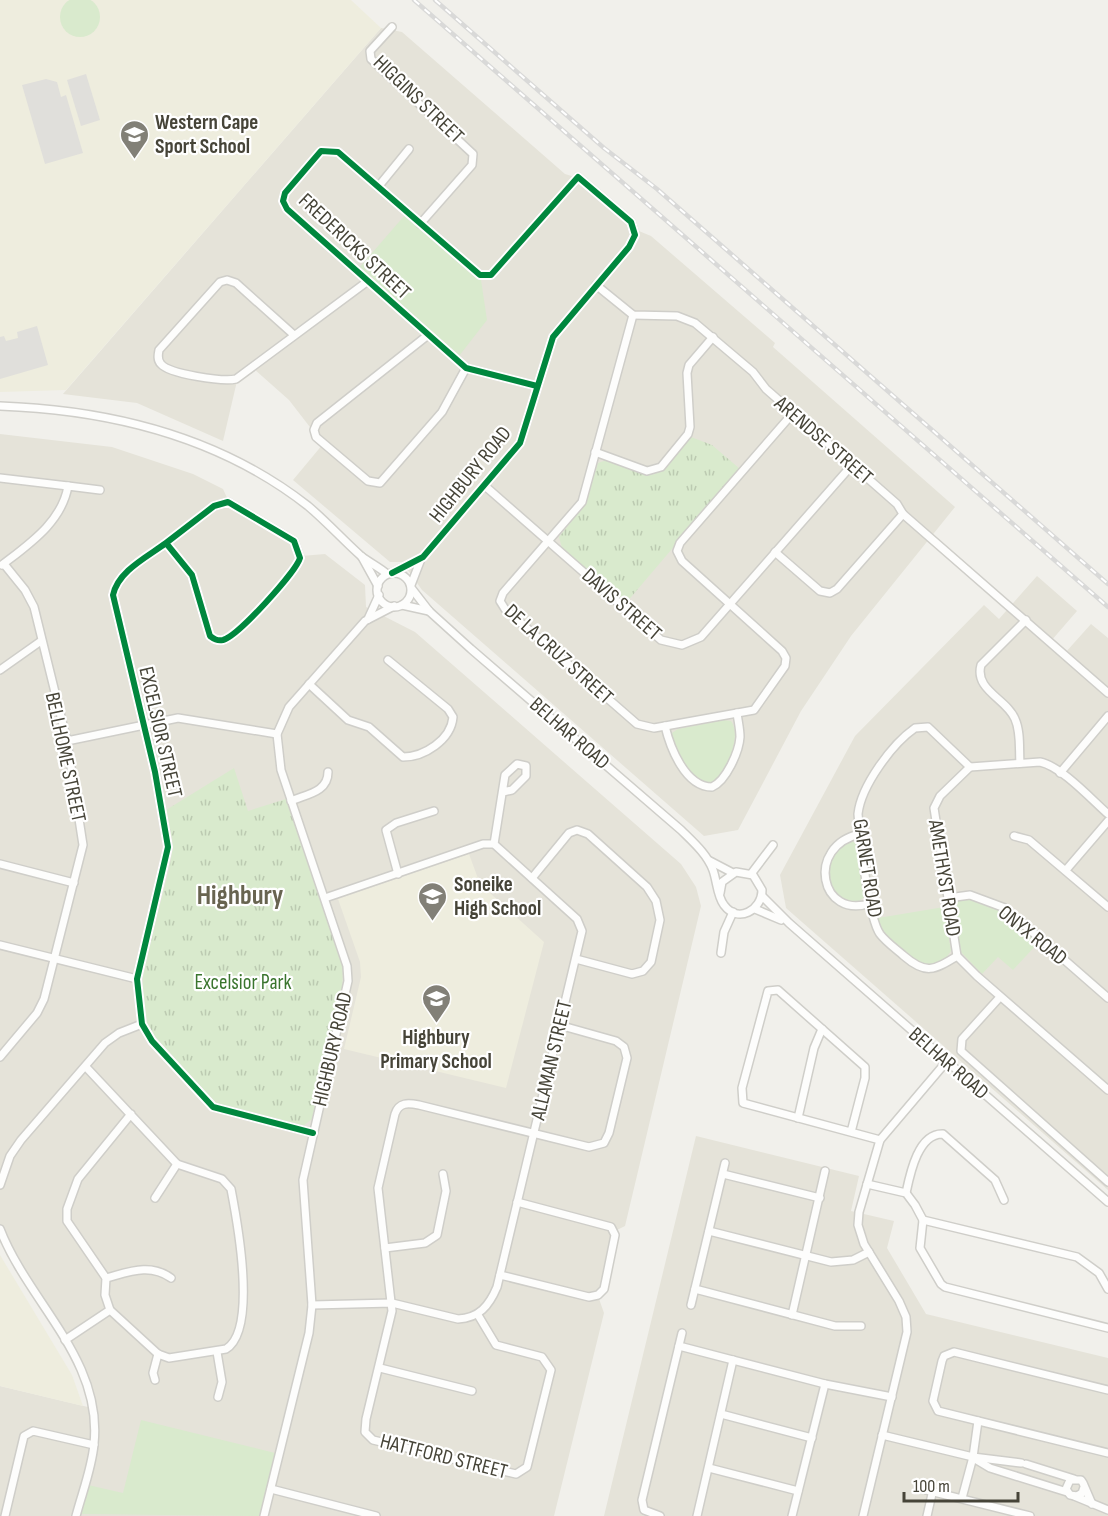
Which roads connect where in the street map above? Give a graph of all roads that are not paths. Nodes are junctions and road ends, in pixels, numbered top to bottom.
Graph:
1 (392, 27) dead end
2 (409, 149) dead end
3 (378, 187) junction
4 (420, 224) junction
5 (368, 280) junction
6 (596, 285) junction
7 (633, 315) junction
8 (294, 335) junction
9 (428, 335) junction
10 (713, 337) junction
11 (466, 368) junction
12 (537, 386) junction
13 (0, 405) edge
14 (793, 413) junction
15 (595, 452) junction
16 (852, 465) junction
17 (0, 478) edge
18 (68, 486) junction
19 (485, 486) junction
20 (100, 490) dead end
21 (903, 514) junction
22 (549, 541) junction
23 (166, 543) junction
24 (776, 552) junction
25 (362, 557) junction
26 (423, 557) junction
27 (2, 565) edge
28 (390, 574) junction
29 (378, 586) junction
30 (411, 588) junction
31 (379, 596) junction
32 (730, 604) junction
33 (398, 606) junction
34 (429, 611) junction
35 (368, 619) junction
36 (1026, 620) junction
37 (41, 640) junction
38 (388, 660) dead end
39 (0, 670) edge
40 (309, 684) junction
41 (1108, 693) edge
42 (737, 713) junction
43 (1108, 716) edge
44 (144, 723) junction
45 (665, 726) junction
46 (277, 734) junction
47 (66, 741) junction
48 (1020, 763) junction
49 (970, 768) junction
50 (328, 772) dead end
51 (1060, 772) junction
52 (503, 792) dead end
53 (291, 801) junction
54 (434, 811) dead end
55 (1108, 814) edge
56 (1108, 821) edge
57 (860, 834) junction
58 (1014, 836) dead end
59 (494, 844) junction
60 (773, 845) dead end
61 (708, 859) junction
62 (0, 864) edge
63 (1066, 870) junction
64 (733, 873) junction
65 (398, 874) junction
66 (751, 874) junction
67 (531, 878) junction
68 (75, 883) junction
69 (720, 894) junction
70 (762, 896) junction
71 (325, 898) junction
72 (948, 898) junction
73 (871, 903) junction
74 (1108, 907) edge
75 (755, 909) junction
76 (733, 912) junction
77 (789, 923) junction
78 (0, 945) edge
79 (721, 953) dead end
80 (957, 956) junction
81 (54, 959) junction
82 (576, 959) junction
83 (137, 979) junction
84 (1000, 997) junction
85 (1108, 998) edge
86 (142, 1024) junction
87 (559, 1025) junction
88 (822, 1029) junction
89 (3, 1046) edge
90 (0, 1056) edge
91 (947, 1061) junction
92 (86, 1066) junction
93 (1108, 1090) edge
94 (131, 1114) junction
95 (798, 1118) junction
96 (534, 1131) junction
97 (851, 1132) junction
98 (313, 1133) junction
99 (880, 1140) junction
100 (0, 1153) edge
101 (10, 1156) junction
102 (725, 1163) dead end
103 (177, 1164) junction
104 (825, 1171) dead end
105 (443, 1174) dead end
106 (723, 1174) junction
107 (1108, 1182) edge
108 (867, 1184) junction
109 (0, 1185) edge
110 (906, 1192) junction
111 (155, 1198) dead end
112 (820, 1198) junction
113 (1004, 1200) dead end
114 (517, 1202) junction
115 (1108, 1202) edge
116 (923, 1220) junction
117 (0, 1229) edge
118 (709, 1231) junction
119 (385, 1248) junction
120 (869, 1252) junction
121 (806, 1256) junction
122 (500, 1275) junction
123 (106, 1278) junction
124 (171, 1278) dead end
125 (695, 1289) junction
126 (1108, 1289) edge
127 (392, 1303) junction
128 (312, 1305) junction
129 (691, 1305) dead end
130 (110, 1310) junction
131 (478, 1315) junction
132 (792, 1315) junction
133 (861, 1326) dead end
134 (1108, 1328) edge
135 (682, 1334) dead end
136 (65, 1340) junction
137 (679, 1346) junction
138 (217, 1352) junction
139 (158, 1354) junction
140 (733, 1360) junction
141 (380, 1368) junction
142 (155, 1380) dead end
143 (825, 1383) junction
144 (1108, 1390) edge
145 (472, 1391) dead end
146 (218, 1397) dead end
147 (892, 1397) junction
148 (721, 1414) junction
149 (978, 1421) junction
150 (882, 1435) junction
151 (812, 1438) junction
152 (94, 1445) junction
153 (1108, 1453) edge
154 (973, 1457) junction
155 (709, 1468) junction
156 (1074, 1479) junction
157 (1084, 1486) junction
158 (918, 1488) dead end
159 (271, 1490) junction
160 (798, 1491) junction
161 (932, 1494) junction
162 (1071, 1494) junction
163 (962, 1498) junction
164 (1092, 1504) junction
165 (341, 1508) junction
166 (1108, 1510) edge
167 (5, 1516) edge
168 (76, 1516) edge
169 (264, 1516) edge
170 (339, 1516) edge
171 (376, 1516) edge
172 (660, 1516) edge
173 (696, 1516) edge
174 (792, 1516) edge
175 (863, 1516) edge
176 (927, 1516) edge
177 (1030, 1516) edge

1 - 4 street, HIGGINS STREET
2 - 3 street
3 - 4 street, FREDERICKS STREET
3 - 5 street, FREDERICKS STREET
4 - 6 street, HIGHBURY ROAD
5 - 8 street
5 - 9 street, FREDERICKS STREET
6 - 7 street
6 - 12 street, HIGHBURY ROAD
7 - 10 street, ARENDSE STREET
7 - 15 street, DE LA CRUZ STREET
8 - 8 street
9 - 11 street, FREDERICKS STREET
9 - 11 street
10 - 14 street, ARENDSE STREET
10 - 15 street
11 - 12 street, FREDERICKS STREET
12 - 19 street, HIGHBURY ROAD
13 - 25 street
14 - 16 street, ARENDSE STREET
14 - 32 street
15 - 22 street, DE LA CRUZ STREET
16 - 21 street, ARENDSE STREET
16 - 24 street, DAVIS STREET
17 - 18 street
18 - 20 street
18 - 27 street, BELLHOME STREET
19 - 22 street, DAVIS STREET
19 - 26 street, HIGHBURY ROAD
21 - 24 street
21 - 36 street, ARENDSE STREET
22 - 32 street, DAVIS STREET
22 - 45 street, DE LA CRUZ STREET
23 - 23 street, EXCELSIOR STREET
23 - 44 street, EXCELSIOR STREET
24 - 32 street, DAVIS STREET
25 - 28 street
25 - 29 street
26 - 28 street, HIGHBURY ROAD
26 - 30 street, HIGHBURY ROAD
27 - 37 street, BELLHOME STREET
28 - 29 street
28 - 30 street
29 - 31 street
30 - 33 street
30 - 34 street, BELHAR ROAD
31 - 33 street
31 - 35 street
32 - 42 street, DE LA CRUZ STREET
33 - 34 street, BELHAR ROAD
33 - 35 street
34 - 61 street, BELHAR ROAD
35 - 40 street
36 - 41 street, ARENDSE STREET
36 - 48 street
37 - 39 street
37 - 47 street, BELLHOME STREET
38 - 40 street
40 - 46 street
42 - 45 street, DE LA CRUZ STREET
42 - 45 street
43 - 51 street
44 - 46 street
44 - 47 street
44 - 83 street, EXCELSIOR STREET
46 - 53 street, HIGHBURY ROAD
47 - 68 street, BELLHOME STREET
48 - 49 street
48 - 51 street
49 - 57 street, GARNET ROAD
49 - 72 street, AMETHYST ROAD
50 - 53 street
51 - 55 street
52 - 59 street
53 - 71 street, HIGHBURY ROAD
54 - 65 street
56 - 63 street
57 - 73 street, GARNET ROAD
57 - 73 street
58 - 63 street
59 - 65 street
59 - 67 street, ALLAMAN STREET
60 - 66 street
61 - 64 street, BELHAR ROAD
61 - 69 street, BELHAR ROAD
62 - 68 street
63 - 74 street
64 - 66 street
64 - 69 street
65 - 71 street
66 - 70 street
67 - 82 street, ALLAMAN STREET
67 - 82 street
68 - 81 street, BELLHOME STREET
69 - 76 street
70 - 75 street
70 - 77 street, BELHAR ROAD
71 - 98 street, HIGHBURY ROAD
72 - 80 street, AMETHYST ROAD
72 - 85 street, ONYX ROAD
73 - 80 street, GARNET ROAD
75 - 76 street
75 - 77 street, BELHAR ROAD
76 - 79 street
77 - 91 street, BELHAR ROAD
78 - 81 street
80 - 84 street, AMETHYST ROAD
81 - 83 street
81 - 89 street, BELLHOME STREET
82 - 87 street, ALLAMAN STREET
83 - 86 street, EXCELSIOR STREET
84 - 93 street, AMETHYST ROAD
84 - 107 street
86 - 92 street
86 - 98 street, EXCELSIOR STREET
87 - 96 street, ALLAMAN STREET
87 - 96 street
88 - 95 street
88 - 95 street
88 - 97 street
89 - 90 street, BELLHOME STREET
91 - 99 street
91 - 115 street, BELHAR ROAD
92 - 94 street
92 - 101 street
94 - 103 street
94 - 123 street
95 - 97 street
96 - 114 street, ALLAMAN STREET
96 - 119 street, HATTFORD STREET
97 - 99 street
98 - 128 street, HIGHBURY ROAD
99 - 108 street
100 - 101 street
101 - 109 street
102 - 106 street
103 - 111 street
103 - 138 street
104 - 112 street
105 - 119 street
106 - 112 street
106 - 118 street
108 - 110 street
108 - 120 street
110 - 113 street
110 - 116 street
112 - 121 street
114 - 122 street, ALLAMAN STREET
114 - 122 street
116 - 126 street
116 - 134 street
117 - 136 street
118 - 121 street
118 - 125 street
119 - 127 street, HATTFORD STREET
120 - 121 street
120 - 147 street
121 - 132 street
122 - 131 street, ALLAMAN STREET
123 - 124 street
123 - 130 street
125 - 129 street
125 - 132 street
127 - 128 street
127 - 131 street
127 - 141 street, HATTFORD STREET
128 - 159 street, HIGHBURY ROAD
130 - 136 street
130 - 139 street
131 - 141 street, HATTFORD STREET
132 - 133 street
135 - 137 street
136 - 152 street
137 - 140 street
137 - 172 street
138 - 139 street
138 - 146 street
139 - 142 street
140 - 143 street
140 - 148 street
141 - 145 street
143 - 147 street
143 - 151 street
144 - 149 street
147 - 150 street
148 - 151 street
148 - 155 street
149 - 153 street
149 - 154 street
150 - 154 street
150 - 175 street
151 - 160 street
152 - 167 street
152 - 168 street
154 - 156 street
154 - 162 street
154 - 163 street
155 - 160 street
155 - 173 street
156 - 157 street
156 - 162 street
157 - 162 street
157 - 164 street
158 - 161 street
159 - 165 street
159 - 169 street, HIGHBURY ROAD
160 - 174 street
161 - 163 street
161 - 176 street
162 - 164 street
163 - 177 street
164 - 166 street
165 - 170 street
165 - 171 street

